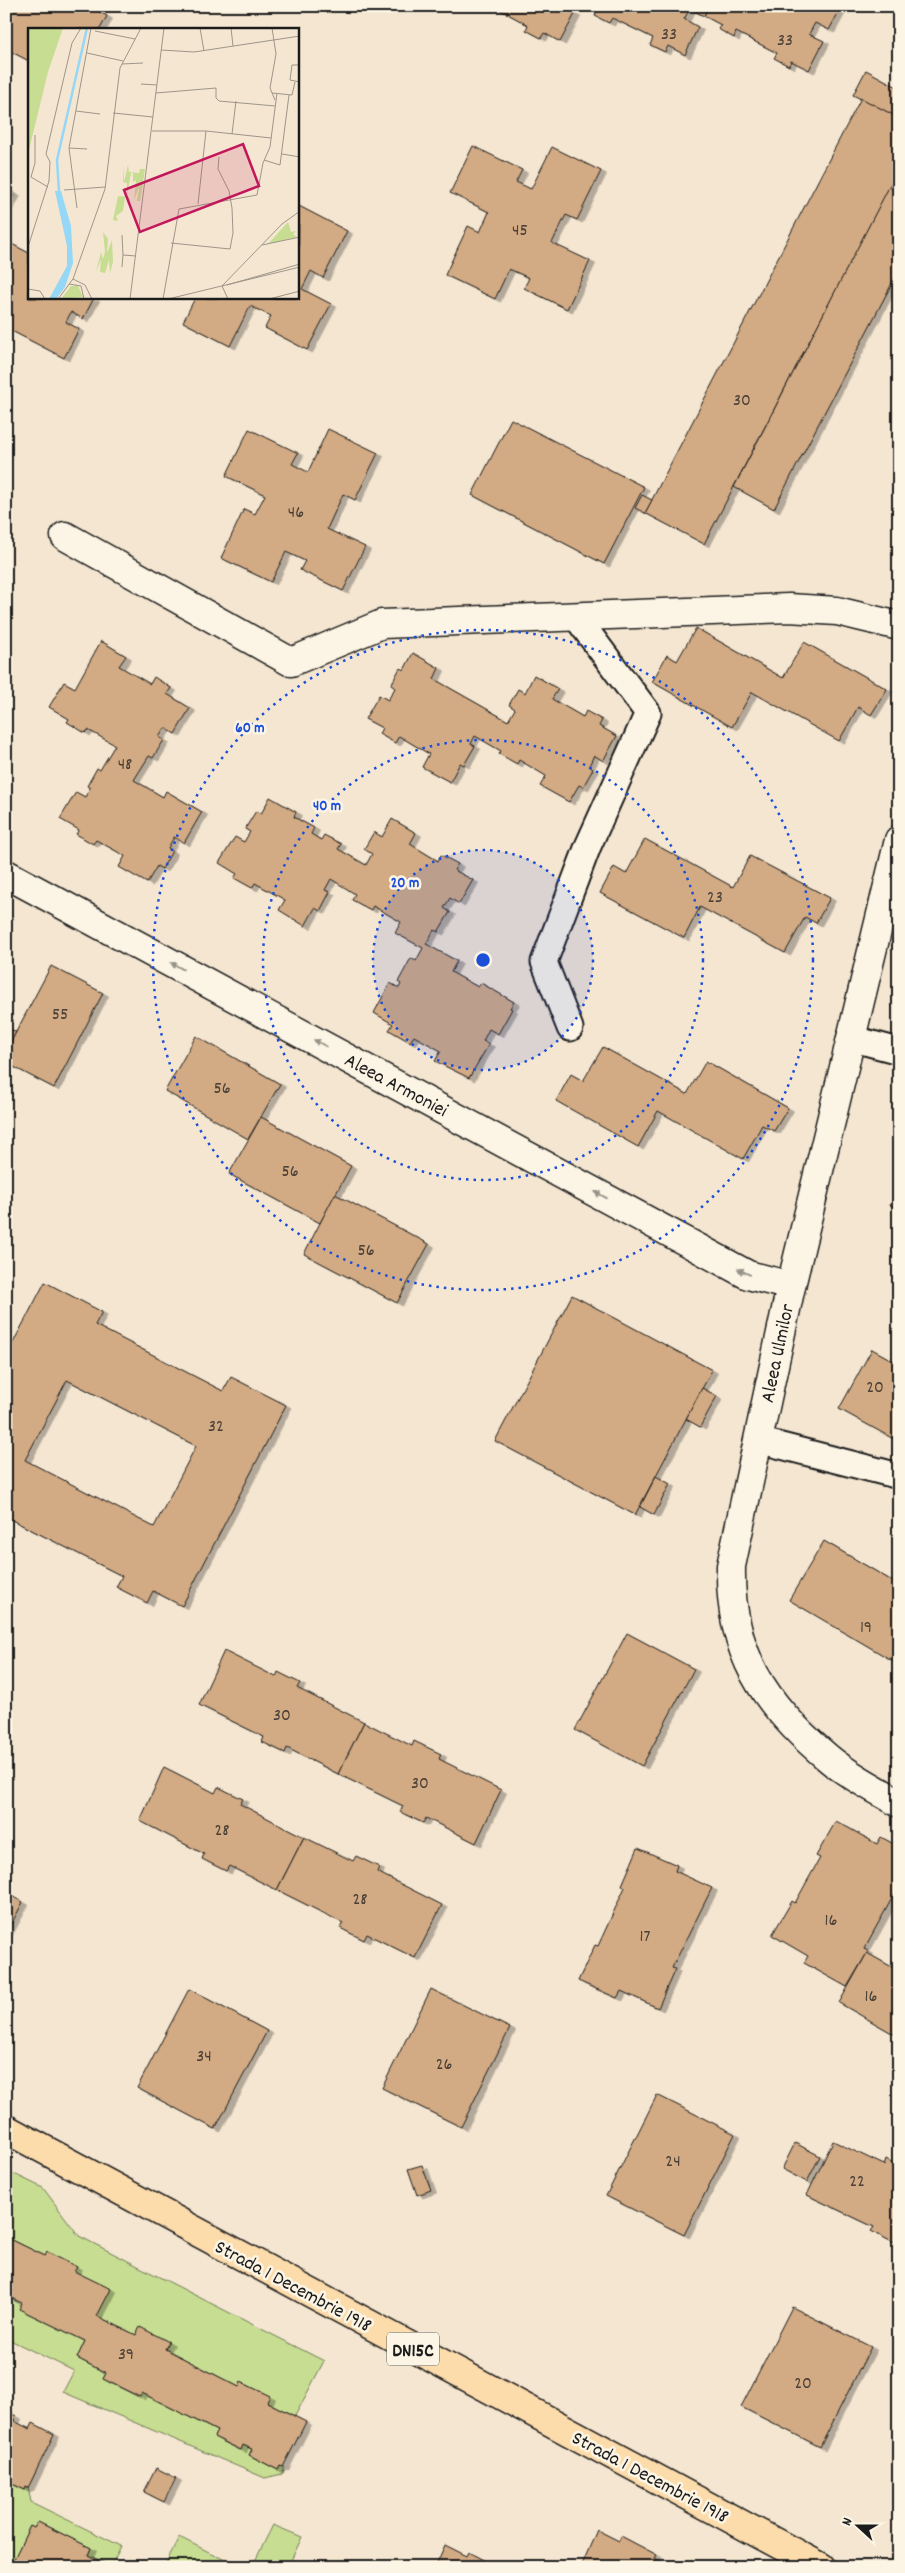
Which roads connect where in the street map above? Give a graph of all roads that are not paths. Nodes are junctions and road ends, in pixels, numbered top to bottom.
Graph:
1 (65, 536) dead end
2 (577, 618) junction
3 (899, 626) edge
4 (899, 840) edge
5 (6, 874) edge
6 (570, 1028) dead end
7 (850, 1038) junction
8 (899, 1051) edge
9 (791, 1286) junction
10 (758, 1440) junction
11 (899, 1476) edge
12 (899, 1803) edge
13 (6, 2129) edge
14 (821, 2567) edge

1 - 2 street
2 - 3 street
2 - 6 street
4 - 7 street, Aleea Ulmilor
9 -> 5 street, Aleea Armoniei
7 - 8 street
7 - 9 street, Aleea Ulmilor
9 - 10 street, Aleea Ulmilor
10 - 11 street
10 - 12 street, Aleea Ulmilor
13 - 14 main road, Strada 1 Decembrie 1918 / DN15C

